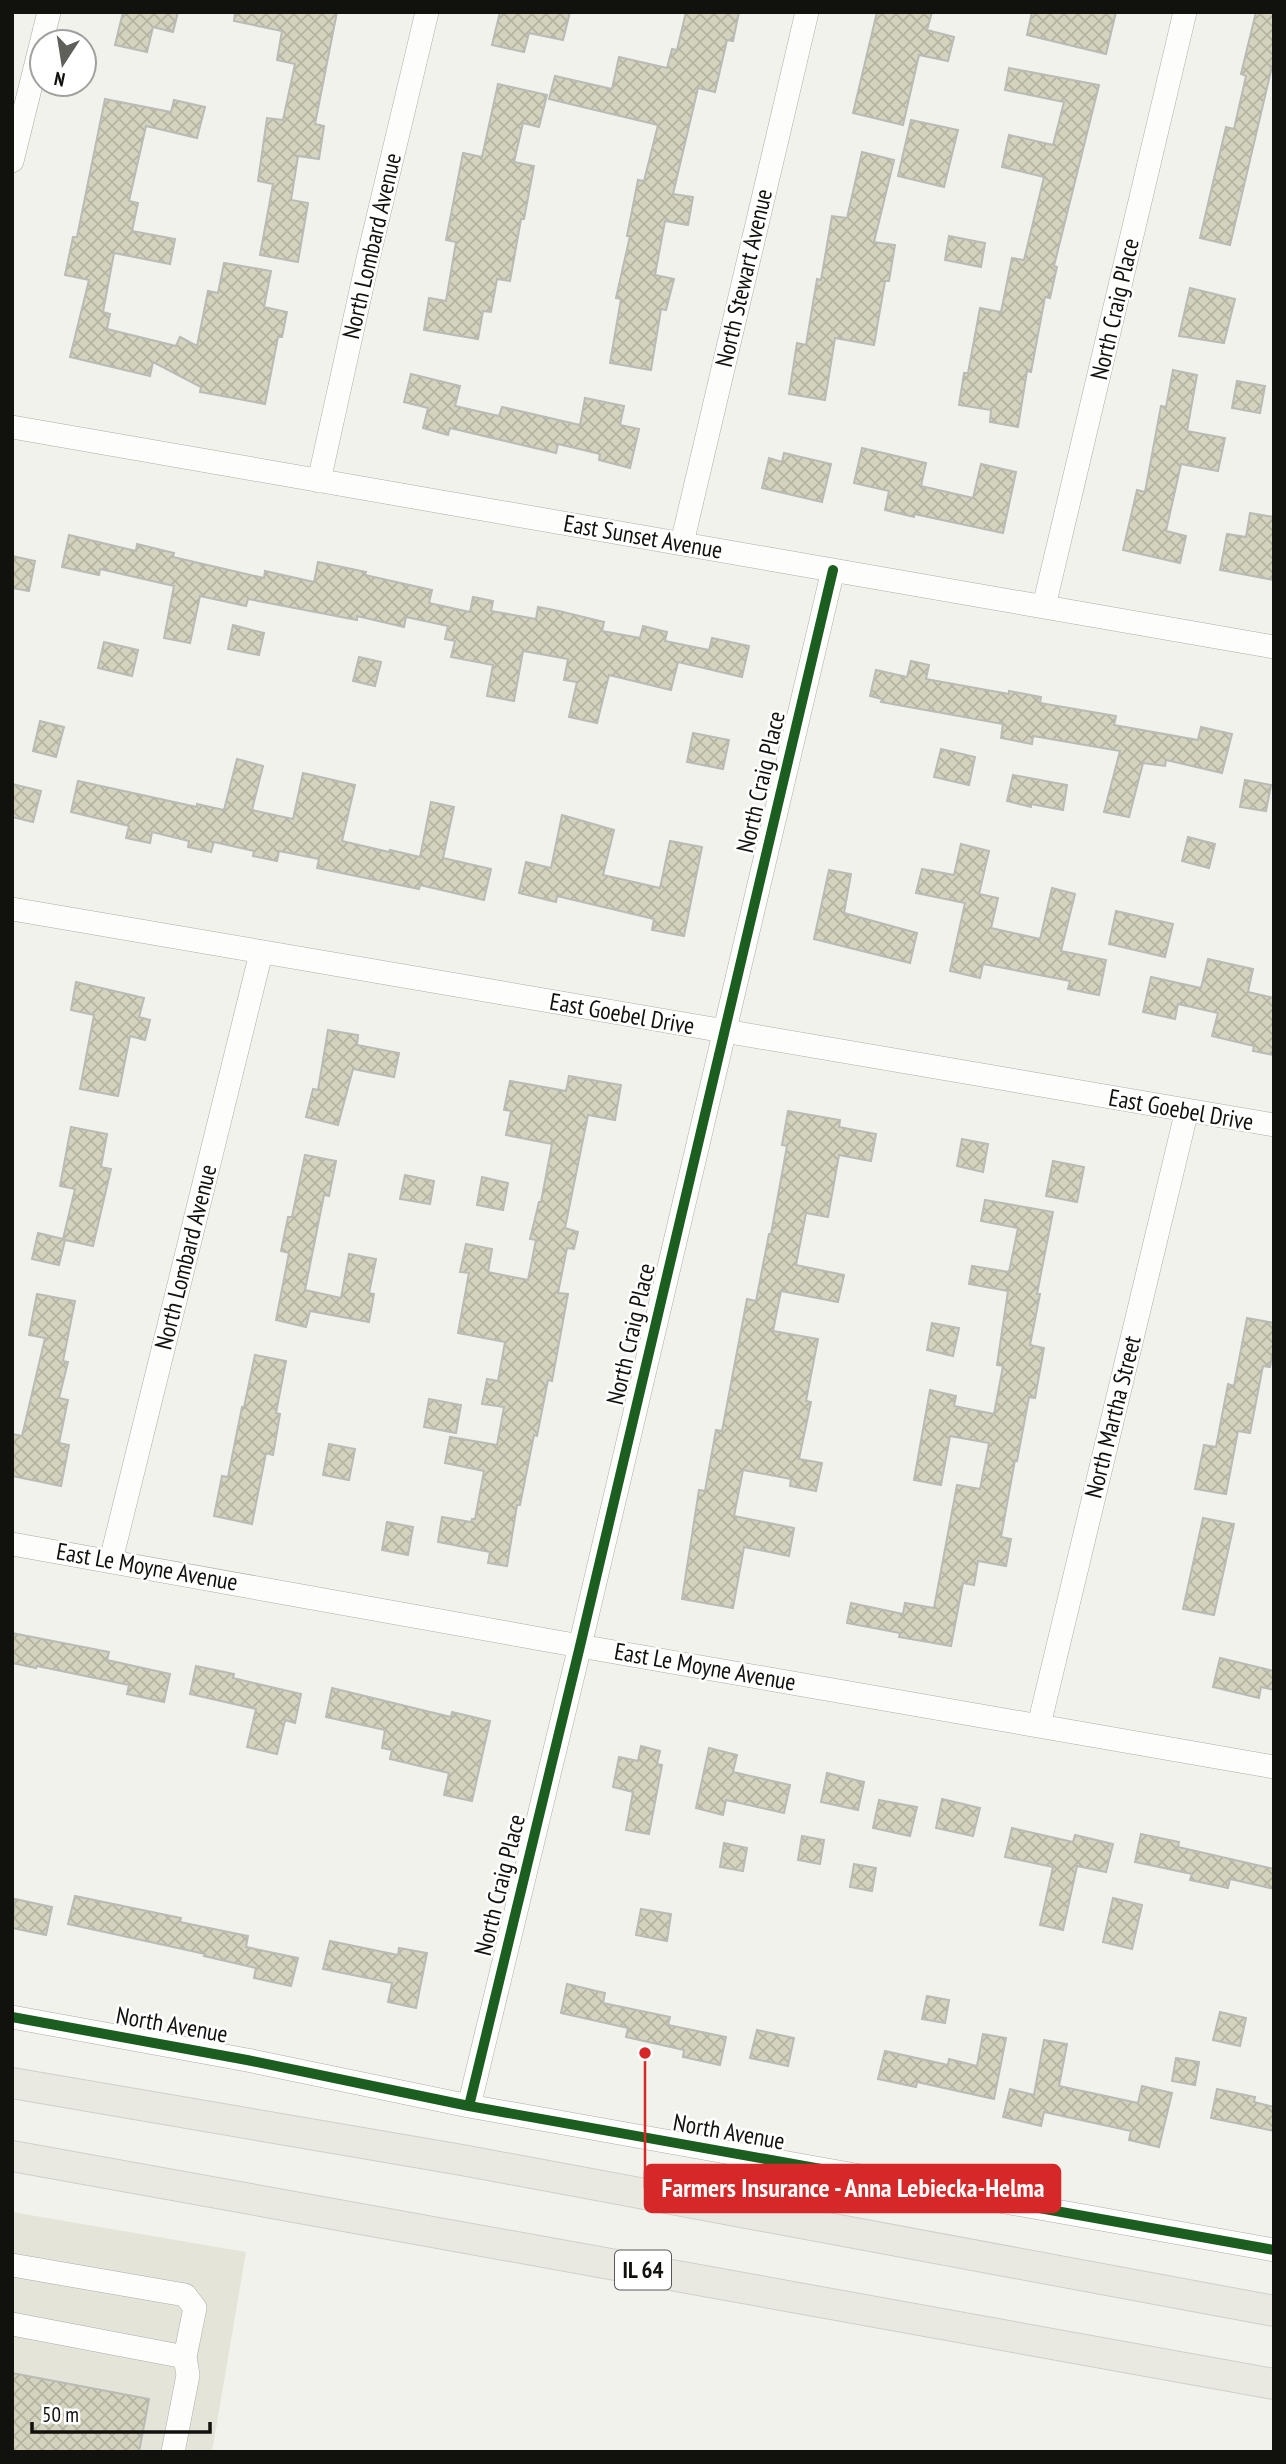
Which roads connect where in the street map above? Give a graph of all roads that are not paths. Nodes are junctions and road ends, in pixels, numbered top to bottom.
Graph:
1 (49, 12) edge
2 (427, 12) edge
3 (807, 12) edge
4 (1185, 12) edge
5 (12, 162) edge
6 (12, 427) edge
7 (318, 481) junction
8 (682, 543) junction
9 (833, 570) junction
10 (1044, 606) junction
11 (1274, 647) edge
12 (12, 909) edge
13 (261, 953) junction
14 (723, 1031) junction
15 (1187, 1110) junction
16 (1274, 1125) edge
17 (12, 1544) edge
18 (111, 1560) junction
19 (580, 1646) junction
20 (1039, 1725) junction
21 (1274, 1767) edge
22 (12, 2017) edge
23 (12, 2083) edge
24 (469, 2106) junction
25 (12, 2156) edge
26 (1274, 2250) edge
27 (12, 2264) edge
28 (1274, 2311) edge
29 (12, 2324) edge
30 (185, 2357) junction
31 (1274, 2385) edge
32 (173, 2452) edge

1 - 5 street
2 - 7 street, North Lombard Avenue
3 - 8 street, North Stewart Avenue
4 - 10 street, North Craig Place
6 - 7 street, East Sunset Avenue
7 - 8 street, East Sunset Avenue
8 - 9 street, East Sunset Avenue
9 - 10 street, East Sunset Avenue
9 - 14 street, North Craig Place
10 - 11 street, East Sunset Avenue
12 - 13 street, East Goebel Drive
13 - 14 street, East Goebel Drive
13 - 18 street, North Lombard Avenue
14 - 15 street, East Goebel Drive
14 - 19 street, North Craig Place
15 - 16 street, East Goebel Drive
15 - 20 street, North Martha Street
17 - 18 street, East Le Moyne Avenue
18 - 19 street, East Le Moyne Avenue
19 - 20 street, East Le Moyne Avenue
19 - 24 street, North Craig Place
20 - 21 street, East Le Moyne Avenue
22 - 24 street, North Avenue
23 - 28 main road
24 - 26 street, North Avenue
25 - 31 main road, IL 64
27 - 30 street
29 - 30 street
30 - 32 street

